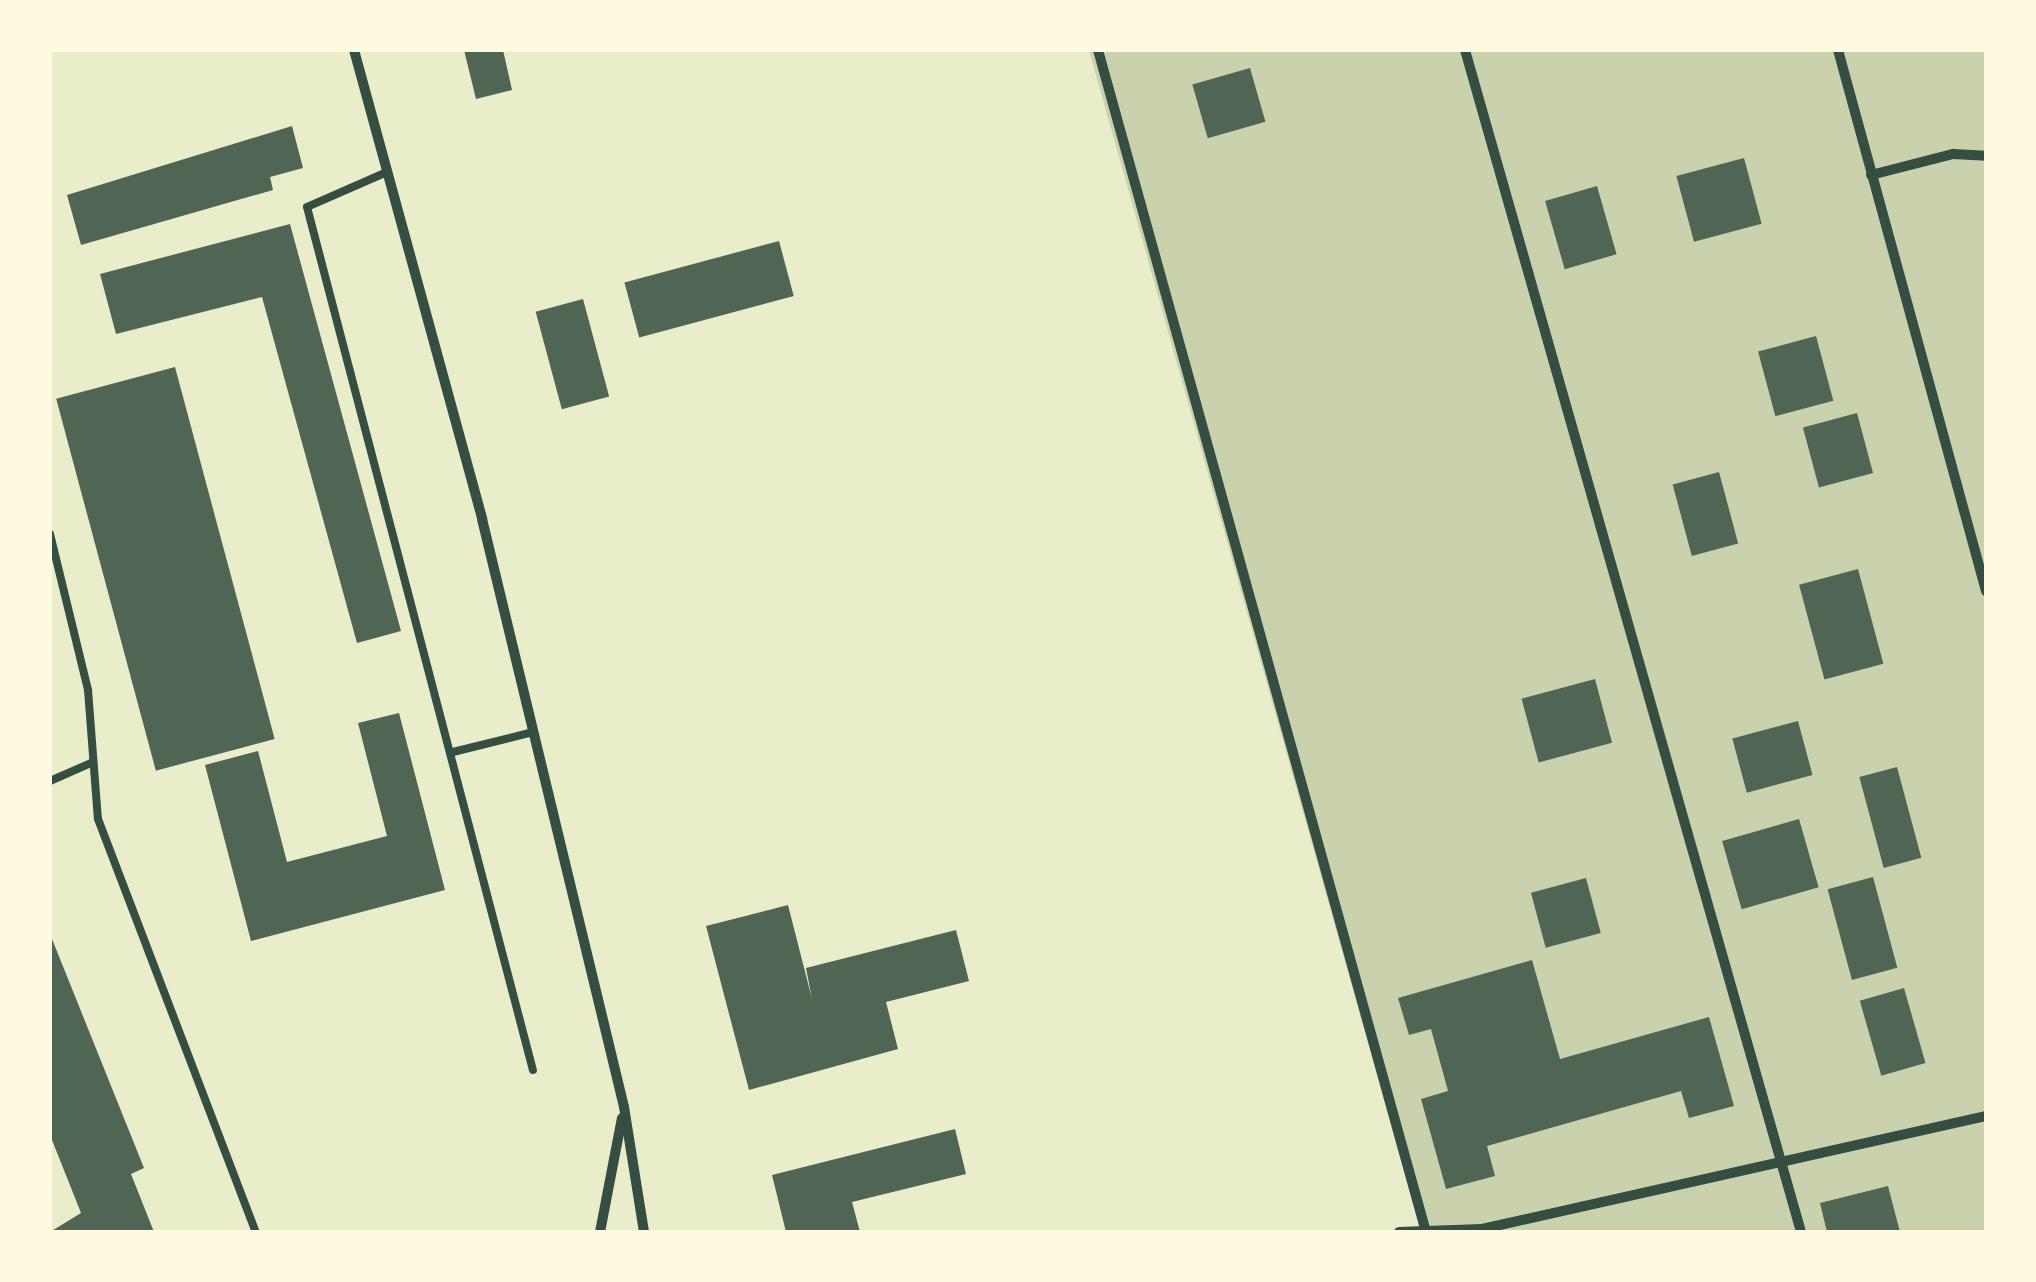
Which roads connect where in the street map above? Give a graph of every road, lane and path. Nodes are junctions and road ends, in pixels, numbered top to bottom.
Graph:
1 (354, 50) edge
2 (1098, 50) edge
3 (1464, 50) edge
4 (1838, 50) edge
5 (1986, 156) edge
6 (387, 172) junction
7 (1871, 175) junction
8 (50, 534) edge
9 (1986, 591) edge
10 (533, 732) junction
11 (453, 752) junction
12 (92, 763) junction
13 (50, 782) edge
14 (534, 1070) dead end
15 (624, 1107) junction
16 (1986, 1116) edge
17 (1785, 1163) junction
18 (1426, 1230) edge
19 (256, 1232) edge
20 (600, 1232) edge
21 (644, 1232) edge
22 (1399, 1232) edge
23 (1801, 1232) edge

1 - 6 street
2 - 18 street
3 - 17 street
4 - 7 street
5 - 7 street
6 - 10 street
6 - 11 lane
7 - 9 street
8 - 12 lane
10 - 11 lane
10 - 15 street
11 - 14 lane
12 - 13 lane
12 - 19 lane
15 - 20 street
15 - 21 street
16 - 17 street
17 - 18 street
17 - 23 street
18 - 22 street

